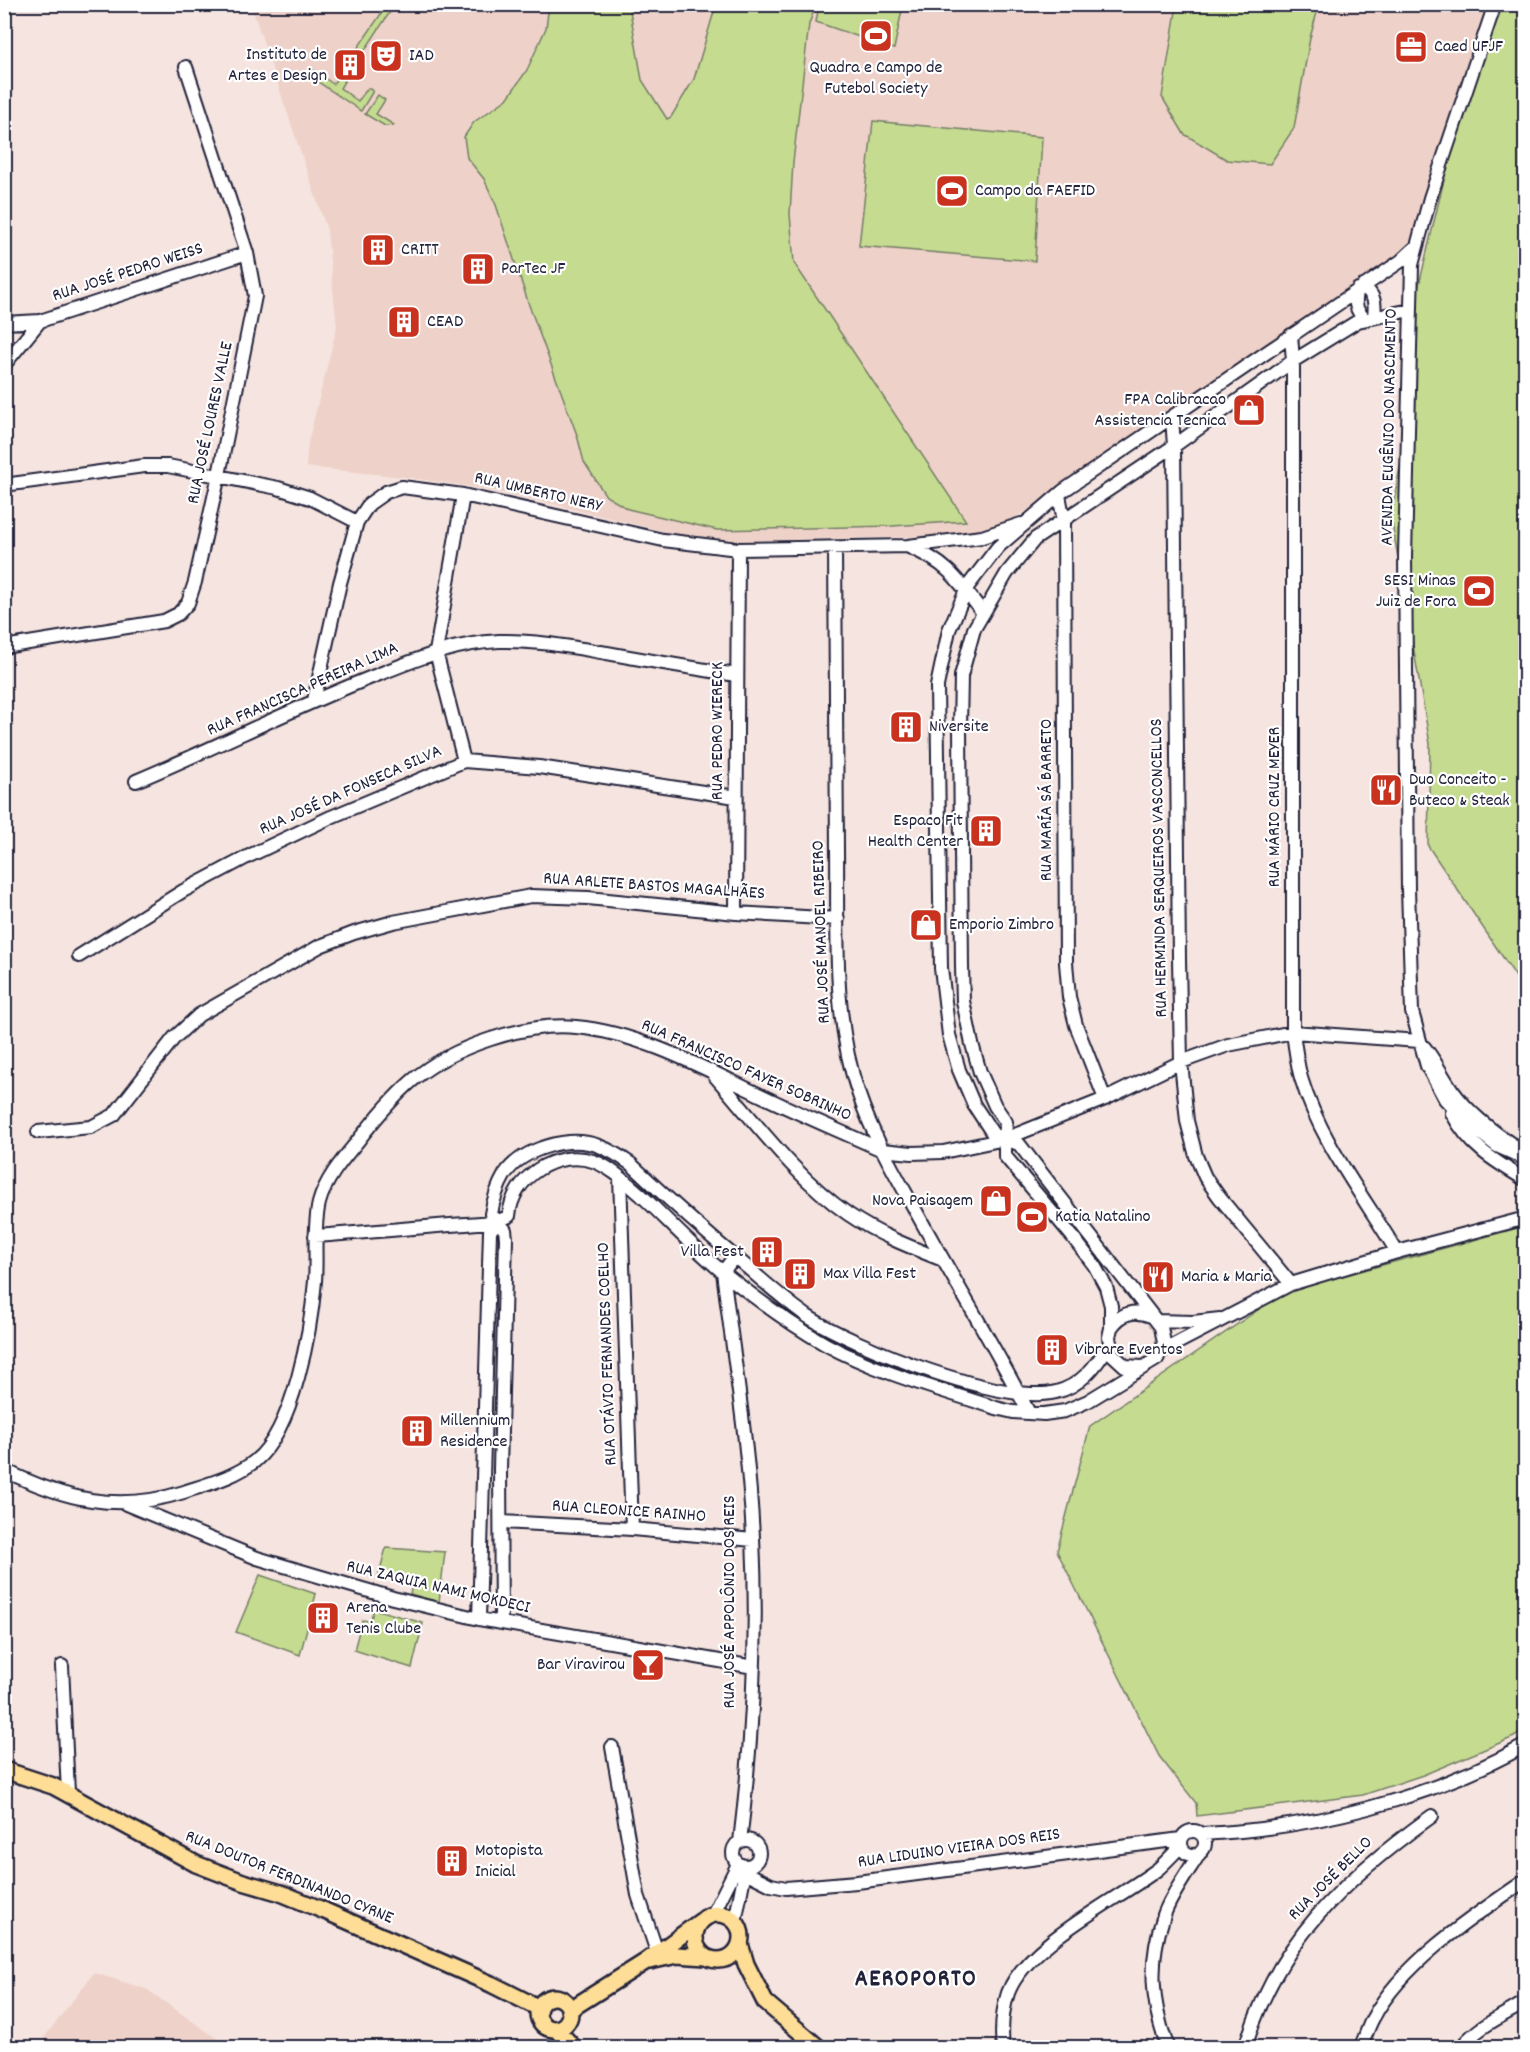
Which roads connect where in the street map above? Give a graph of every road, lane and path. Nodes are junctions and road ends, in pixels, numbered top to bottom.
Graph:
1 (1495, 4) edge
2 (186, 67) dead end
3 (1416, 247) junction
4 (247, 253) junction
5 (1360, 288) junction
6 (1410, 310) junction
7 (1370, 318) junction
8 (40, 321) junction
9 (4, 323) edge
10 (1291, 335) junction
11 (1293, 361) junction
12 (4, 364) edge
13 (1172, 417) junction
14 (1174, 446) junction
15 (219, 475) junction
16 (4, 485) edge
17 (463, 495) junction
18 (1059, 495) junction
19 (1064, 521) junction
20 (357, 522) junction
21 (1025, 523) junction
22 (908, 546) junction
23 (835, 548) junction
24 (738, 549) junction
25 (966, 591) junction
26 (983, 613) junction
27 (4, 647) edge
28 (436, 652) junction
29 (736, 675) junction
30 (314, 700) junction
31 (938, 727) junction
32 (960, 728) junction
33 (464, 761) junction
34 (136, 781) dead end
35 (736, 797) junction
36 (940, 852) junction
37 (960, 853) junction
38 (736, 913) junction
39 (838, 919) junction
40 (79, 956) dead end
41 (962, 967) junction
42 (941, 968) junction
43 (1293, 1032) junction
44 (1419, 1041) junction
45 (1181, 1062) junction
46 (711, 1071) junction
47 (1105, 1099) junction
48 (1445, 1099) junction
49 (38, 1132) dead end
50 (1005, 1139) junction
51 (882, 1150) junction
52 (1526, 1152) edge
53 (1526, 1159) edge
54 (620, 1177) junction
55 (1526, 1180) edge
56 (1063, 1198) junction
57 (1051, 1208) junction
58 (1526, 1218) edge
59 (497, 1222) junction
60 (315, 1236) junction
61 (1397, 1252) junction
62 (734, 1257) junction
63 (943, 1260) junction
64 (723, 1272) junction
65 (1291, 1284) junction
66 (1227, 1317) junction
67 (1154, 1318) junction
68 (1111, 1328) junction
69 (833, 1330) junction
70 (826, 1344) junction
71 (1109, 1346) junction
72 (1162, 1351) junction
73 (919, 1365) junction
74 (1143, 1367) junction
75 (915, 1380) junction
76 (1019, 1394) junction
77 (1029, 1413) junction
78 (4, 1470) edge
79 (125, 1504) junction
80 (502, 1522) junction
81 (632, 1529) junction
82 (753, 1540) junction
83 (479, 1619) junction
84 (501, 1623) junction
85 (62, 1666) dead end
86 (754, 1667) junction
87 (1526, 1745) edge
88 (612, 1747) dead end
89 (4, 1770) edge
90 (68, 1793) junction
91 (1431, 1816) dead end
92 (1228, 1833) junction
93 (1201, 1834) junction
94 (747, 1842) junction
95 (1181, 1842) junction
96 (1198, 1853) junction
97 (743, 1867) junction
98 (1159, 1868) junction
99 (1526, 1880) edge
100 (707, 1918) junction
101 (735, 1922) junction
102 (740, 1944) junction
103 (706, 1957) junction
104 (653, 1958) junction
105 (1526, 2002) edge
106 (534, 2006) junction
107 (569, 2010) junction
108 (556, 2029) junction
109 (574, 2048) edge
110 (819, 2048) edge
111 (1003, 2048) edge
112 (1168, 2048) edge
113 (1245, 2048) edge
114 (1360, 2048) edge
115 (1461, 2048) edge

1 - 3 street, AVENIDA EUGÊNIO DO NASCIMENTO
2 - 4 street, RUA JOSÉ LOURES VALLE
3 - 5 street
3 - 6 street, AVENIDA EUGÊNIO DO NASCIMENTO
4 - 8 street, RUA JOSÉ PEDRO WEISS
4 - 15 street, RUA JOSÉ LOURES VALLE
5 - 7 street
5 - 7 street
5 - 10 street
6 - 7 street
6 - 44 street, AVENIDA EUGÊNIO DO NASCIMENTO
7 - 11 street
8 - 9 street
8 - 12 street, RUA JOSÉ PEDRO WEISS
10 - 11 street, RUA MÁRIO CRUZ MEYER
10 - 13 street
11 - 14 street
11 - 43 street, RUA MÁRIO CRUZ MEYER
13 - 14 street, RUA HERMINDA SERQUEIROS VASCONCELLOS
13 - 18 street
14 - 19 street
14 - 45 street, RUA HERMINDA SERQUEIROS VASCONCELLOS
15 - 16 street
15 - 20 street
15 - 27 street, RUA JOSÉ LOURES VALLE
17 - 20 street, RUA UMBERTO NERY
17 - 24 street, RUA UMBERTO NERY
17 - 28 street
18 - 19 street, RUA MARÍA SÁ BARRETO
18 - 21 street
19 - 26 street
19 - 47 street, RUA MARÍA SÁ BARRETO
20 - 30 street, RUA UMBERTO NERY
21 - 22 street, RUA UMBERTO NERY
21 - 25 street
22 - 23 street, RUA UMBERTO NERY
22 - 25 street, RUA UMBERTO NERY
23 - 24 street, RUA UMBERTO NERY
23 - 39 street, RUA JOSÉ MANOEL RIBEIRO
24 - 29 street, RUA PEDRO WIERECK
25 - 26 street, RUA UMBERTO NERY
25 - 31 street
26 - 32 street
28 - 29 street, RUA FRANCISCA PEREIRA LIMA
28 - 30 street, RUA FRANCISCA PEREIRA LIMA
28 - 33 street
29 - 35 street, RUA PEDRO WIERECK
30 - 34 street, RUA FRANCISCA PEREIRA LIMA
31 - 32 street
31 - 36 street
32 - 37 street
33 - 35 street, RUA JOSÉ DA FONSECA SILVA
33 - 40 street, RUA JOSÉ DA FONSECA SILVA
35 - 38 street, RUA PEDRO WIERECK
36 - 37 street
36 - 42 street
37 - 41 street
38 - 39 street, RUA ARLETE BASTOS MAGALHÃES
38 - 49 street, RUA ARLETE BASTOS MAGALHÃES
39 - 51 street, RUA JOSÉ MANOEL RIBEIRO
41 - 42 street
41 - 50 street
42 - 50 street
43 - 44 street, RUA FRANCISCO FAYER SOBRINHO
43 - 45 street, RUA FRANCISCO FAYER SOBRINHO
43 - 61 street, RUA MÁRIO CRUZ MEYER
44 - 48 street, AVENIDA EUGÊNIO DO NASCIMENTO
44 - 52 street, AVENIDA EUGÊNIO DO NASCIMENTO
45 - 47 street, RUA FRANCISCO FAYER SOBRINHO
45 - 65 street, RUA HERMINDA SERQUEIROS VASCONCELLOS
46 - 51 street, RUA FRANCISCO FAYER SOBRINHO
46 - 60 street, RUA FRANCISCO FAYER SOBRINHO
46 - 63 street
47 - 50 street, RUA FRANCISCO FAYER SOBRINHO
48 - 53 street, AVENIDA EUGÊNIO DO NASCIMENTO
48 - 55 street
50 - 51 street, RUA FRANCISCO FAYER SOBRINHO
50 - 56 street
50 - 57 street
51 - 63 street, RUA JOSÉ MANOEL RIBEIRO
54 - 59 street
54 - 64 street
54 - 81 street, RUA OTÁVIO FERNANDES COELHO
56 - 57 street
56 - 67 street
57 - 68 street
58 - 61 street
59 - 60 street
59 - 62 street
59 - 80 street
59 - 83 street
60 - 79 street, RUA FRANCISCO FAYER SOBRINHO
61 - 65 street
62 - 64 street
62 - 69 street
63 - 76 street, RUA JOSÉ MANOEL RIBEIRO
64 - 70 street
64 - 82 street, RUA JOSÉ APPOLÔNIO DOS REIS
65 - 66 street
66 - 67 street
66 - 72 street
67 - 68 street
67 - 72 street
68 - 71 street
69 - 70 street
69 - 73 street
70 - 75 street
71 - 74 street
71 - 76 street
72 - 74 street
73 - 75 street
73 - 76 street
74 - 77 street
75 - 77 street
76 - 77 street, RUA JOSÉ MANOEL RIBEIRO
78 - 79 street, RUA FRANCISCO FAYER SOBRINHO
79 - 83 street, RUA ZAQUIA NAMI MOKDECI
80 - 81 street, RUA CLEONICE RAINHO
80 - 84 street
81 - 82 street, RUA CLEONICE RAINHO
82 - 86 street, RUA JOSÉ APPOLÔNIO DOS REIS
83 - 84 street, RUA ZAQUIA NAMI MOKDECI
84 - 86 street, RUA ZAQUIA NAMI MOKDECI
85 - 90 street
86 - 94 street, RUA JOSÉ APPOLÔNIO DOS REIS
87 - 92 street
88 - 104 street
89 - 90 main road, RUA DOUTOR FERDINANDO CYRNE
90 - 106 main road, RUA DOUTOR FERDINANDO CYRNE
91 - 113 street, RUA JOSÉ BELLO
92 - 93 street
92 - 96 street
93 - 95 street
93 - 96 street
94 - 97 street
94 - 97 street
95 - 96 street
95 - 97 street, RUA LIDUINO VIEIRA DOS REIS
95 - 98 street
96 - 98 street
96 - 112 street
97 - 100 street
97 - 101 street
98 - 111 street
99 - 114 street
100 - 101 main road
100 - 103 main road
100 - 104 main road
101 - 102 main road
102 - 103 main road
102 - 110 main road
103 - 104 main road
104 - 107 main road
105 - 115 street
106 - 107 main road
106 - 108 main road
107 - 108 main road
108 - 109 main road

